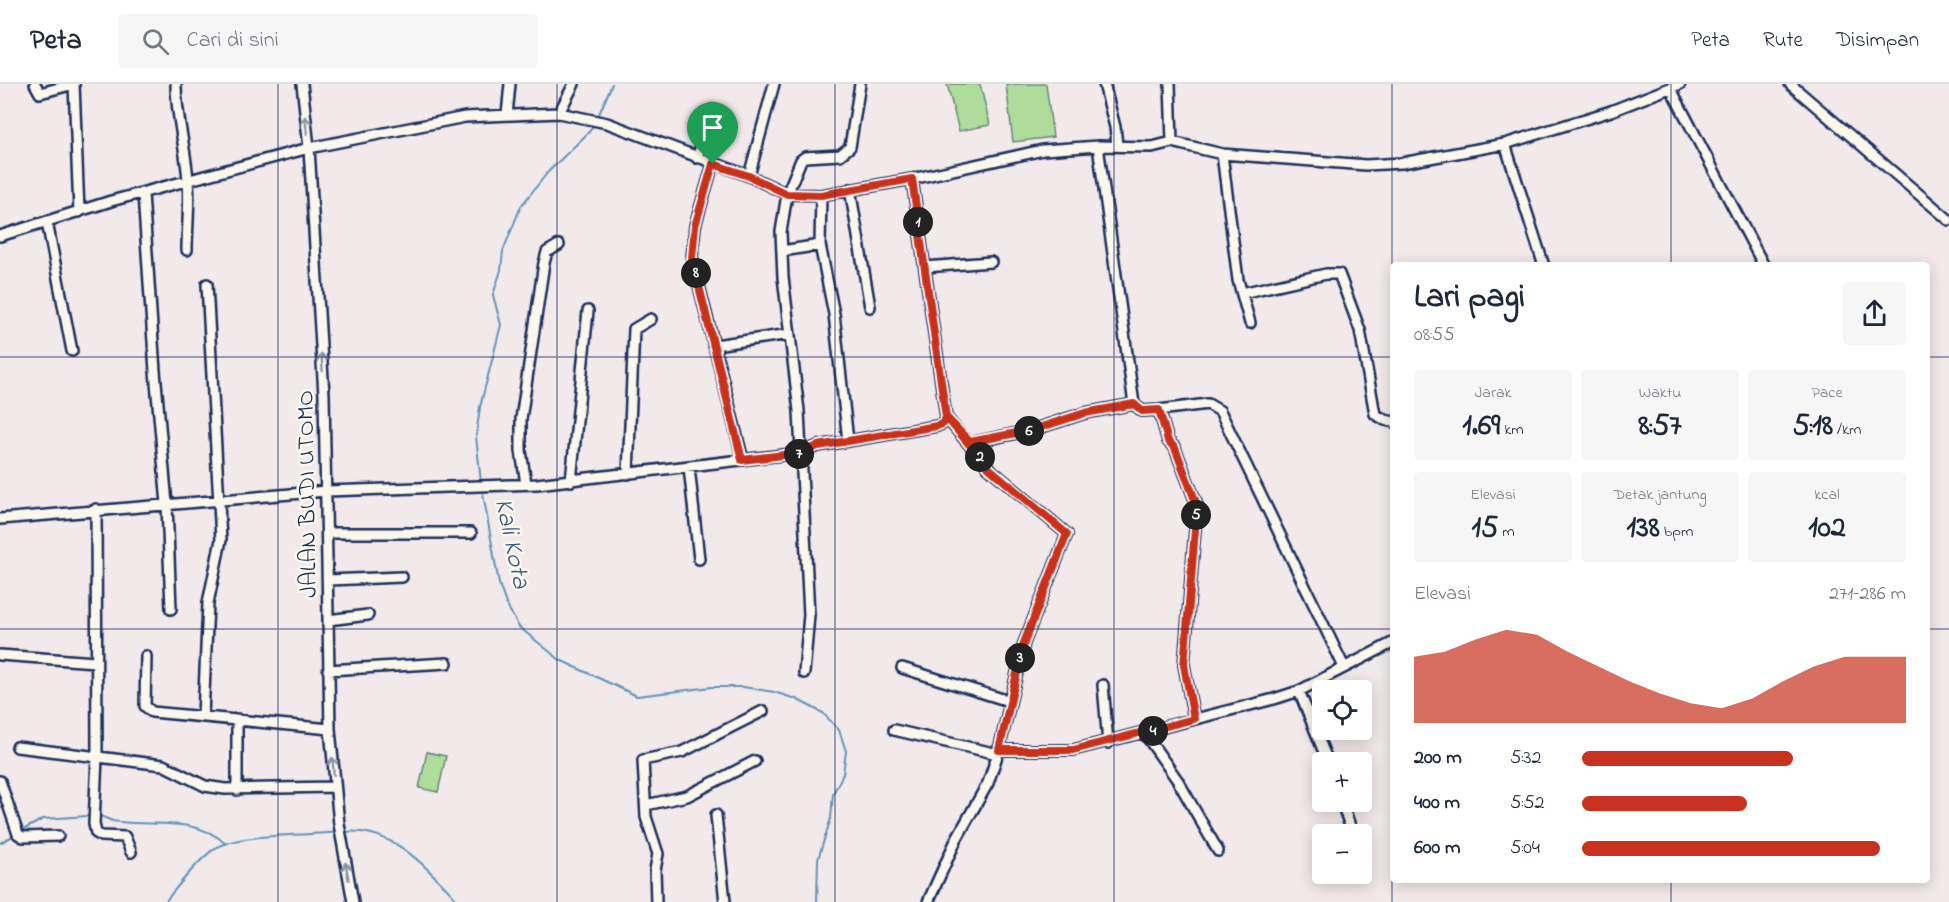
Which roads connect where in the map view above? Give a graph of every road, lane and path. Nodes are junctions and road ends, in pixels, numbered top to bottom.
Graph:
1 (35, 84) edge
2 (74, 84) edge
3 (176, 84) edge
4 (302, 84) edge
5 (510, 84) edge
6 (574, 84) edge
7 (774, 84) edge
8 (860, 84) edge
9 (1104, 84) edge
10 (1170, 84) edge
11 (1790, 84) edge
12 (1675, 86) edge
13 (713, 110) dead end
14 (559, 113) junction
15 (507, 115) junction
16 (1172, 142) junction
17 (1505, 144) junction
18 (1117, 145) junction
19 (1098, 146) junction
20 (309, 148) junction
21 (1222, 154) junction
22 (697, 158) junction
23 (713, 164) junction
24 (749, 176) junction
25 (912, 179) junction
26 (189, 182) junction
27 (850, 189) junction
28 (143, 194) junction
29 (787, 194) junction
30 (821, 195) junction
31 (79, 212) junction
32 (1949, 220) edge
33 (46, 222) junction
34 (0, 236) edge
35 (560, 244) dead end
36 (820, 245) junction
37 (187, 250) dead end
38 (782, 252) junction
39 (991, 262) dead end
40 (1543, 262) edge
41 (1762, 262) edge
42 (925, 267) junction
43 (207, 284) dead end
44 (1242, 293) junction
45 (870, 307) dead end
46 (588, 311) dead end
47 (651, 319) dead end
48 (1250, 323) dead end
49 (790, 334) junction
50 (715, 345) junction
51 (72, 351) dead end
52 (1134, 404) junction
53 (1159, 410) junction
54 (946, 417) junction
55 (1390, 421) edge
56 (848, 441) junction
57 (970, 442) junction
58 (800, 453) junction
59 (742, 460) junction
60 (689, 467) junction
61 (628, 474) junction
62 (572, 480) junction
63 (526, 484) junction
64 (326, 491) junction
65 (220, 500) junction
66 (168, 504) junction
67 (96, 509) junction
68 (0, 519) edge
69 (328, 533) junction
70 (471, 533) dead end
71 (699, 559) dead end
72 (402, 577) dead end
73 (328, 580) junction
74 (171, 609) dead end
75 (368, 615) dead end
76 (328, 620) junction
77 (1390, 644) edge
78 (0, 655) edge
79 (146, 656) dead end
80 (95, 662) junction
81 (447, 663) dead end
82 (1344, 667) junction
83 (902, 668) dead end
84 (328, 670) junction
85 (804, 673) dead end
86 (1103, 685) dead end
87 (1299, 691) junction
88 (1009, 701) junction
89 (763, 711) dead end
90 (203, 716) junction
91 (237, 719) junction
92 (1194, 719) junction
93 (330, 729) junction
94 (894, 730) dead end
95 (1144, 734) junction
96 (1108, 743) junction
97 (17, 747) dead end
98 (998, 752) junction
99 (1324, 752) edge
100 (97, 758) junction
101 (754, 761) dead end
102 (0, 781) edge
103 (335, 788) junction
104 (237, 789) junction
105 (646, 805) junction
106 (716, 815) dead end
107 (58, 836) dead end
108 (1218, 851) dead end
109 (131, 852) dead end
110 (353, 902) edge
111 (656, 902) edge
112 (725, 902) edge
113 (928, 902) edge

1 - 2 street
2 - 31 street
3 - 26 street
20 -> 4 street, JALAN BUDI UTOMO
5 - 15 street
6 - 14 street
7 - 24 street
8 - 29 street
9 - 18 street
10 - 16 street
11 - 32 street
12 - 17 street
12 - 41 street
13 - 22 street
14 - 15 street
14 - 22 street
15 - 20 street
16 - 18 street
16 - 21 street
17 - 21 street
17 - 40 street
18 - 19 street
19 - 25 street
19 - 52 street
20 - 26 street
64 -> 20 street, JALAN BUDI UTOMO
21 - 44 street
22 - 23 street
23 - 24 street
23 - 50 street
24 - 29 street
25 - 27 street
25 - 42 street
26 - 28 street
26 - 37 street
27 - 30 street
27 - 45 street
28 - 31 street
28 - 66 street
29 - 30 street
29 - 38 street
30 - 36 street
31 - 33 street
33 - 34 street
33 - 51 street
35 - 63 street
36 - 38 street
36 - 56 street
38 - 49 street
39 - 42 street
42 - 54 street
43 - 65 street
44 - 48 street
44 - 55 street
46 - 62 street
47 - 61 street
49 - 50 street
49 - 58 street
50 - 59 street
52 - 53 street
52 - 57 street
53 - 82 street
53 - 92 street
54 - 56 street
54 - 57 street
56 - 58 street
57 - 88 street
58 - 59 street
58 - 85 street
59 - 60 street
60 - 61 street
60 - 71 street
61 - 62 street
62 - 63 street
63 - 64 street
64 - 65 street
64 - 69 street, JALAN BUDI UTOMO
65 - 66 street
65 - 90 street
66 - 67 street
66 - 74 street
67 - 68 street
67 - 80 street
69 - 70 street
69 - 73 street, JALAN BUDI UTOMO
72 - 73 street
73 - 76 street, JALAN BUDI UTOMO
75 - 76 street
76 - 84 street, JALAN BUDI UTOMO
77 - 82 street
78 - 80 street
79 - 90 street
80 - 100 street
81 - 84 street
82 - 87 street
83 - 88 street
84 - 93 street, JALAN BUDI UTOMO
86 - 96 street
87 - 92 street
87 - 99 street
88 - 98 street
89 - 105 street
90 - 91 street
91 - 93 street
91 - 104 street
92 - 95 street
103 -> 93 street, JALAN BUDI UTOMO
94 - 98 street
95 - 96 street
95 - 108 street
96 - 98 street
97 - 100 street
98 - 113 street
100 - 104 street
100 - 109 street
101 - 105 street
102 - 107 street
103 - 104 street
110 -> 103 street, JALAN BUDI UTOMO
105 - 111 street
106 - 112 street

